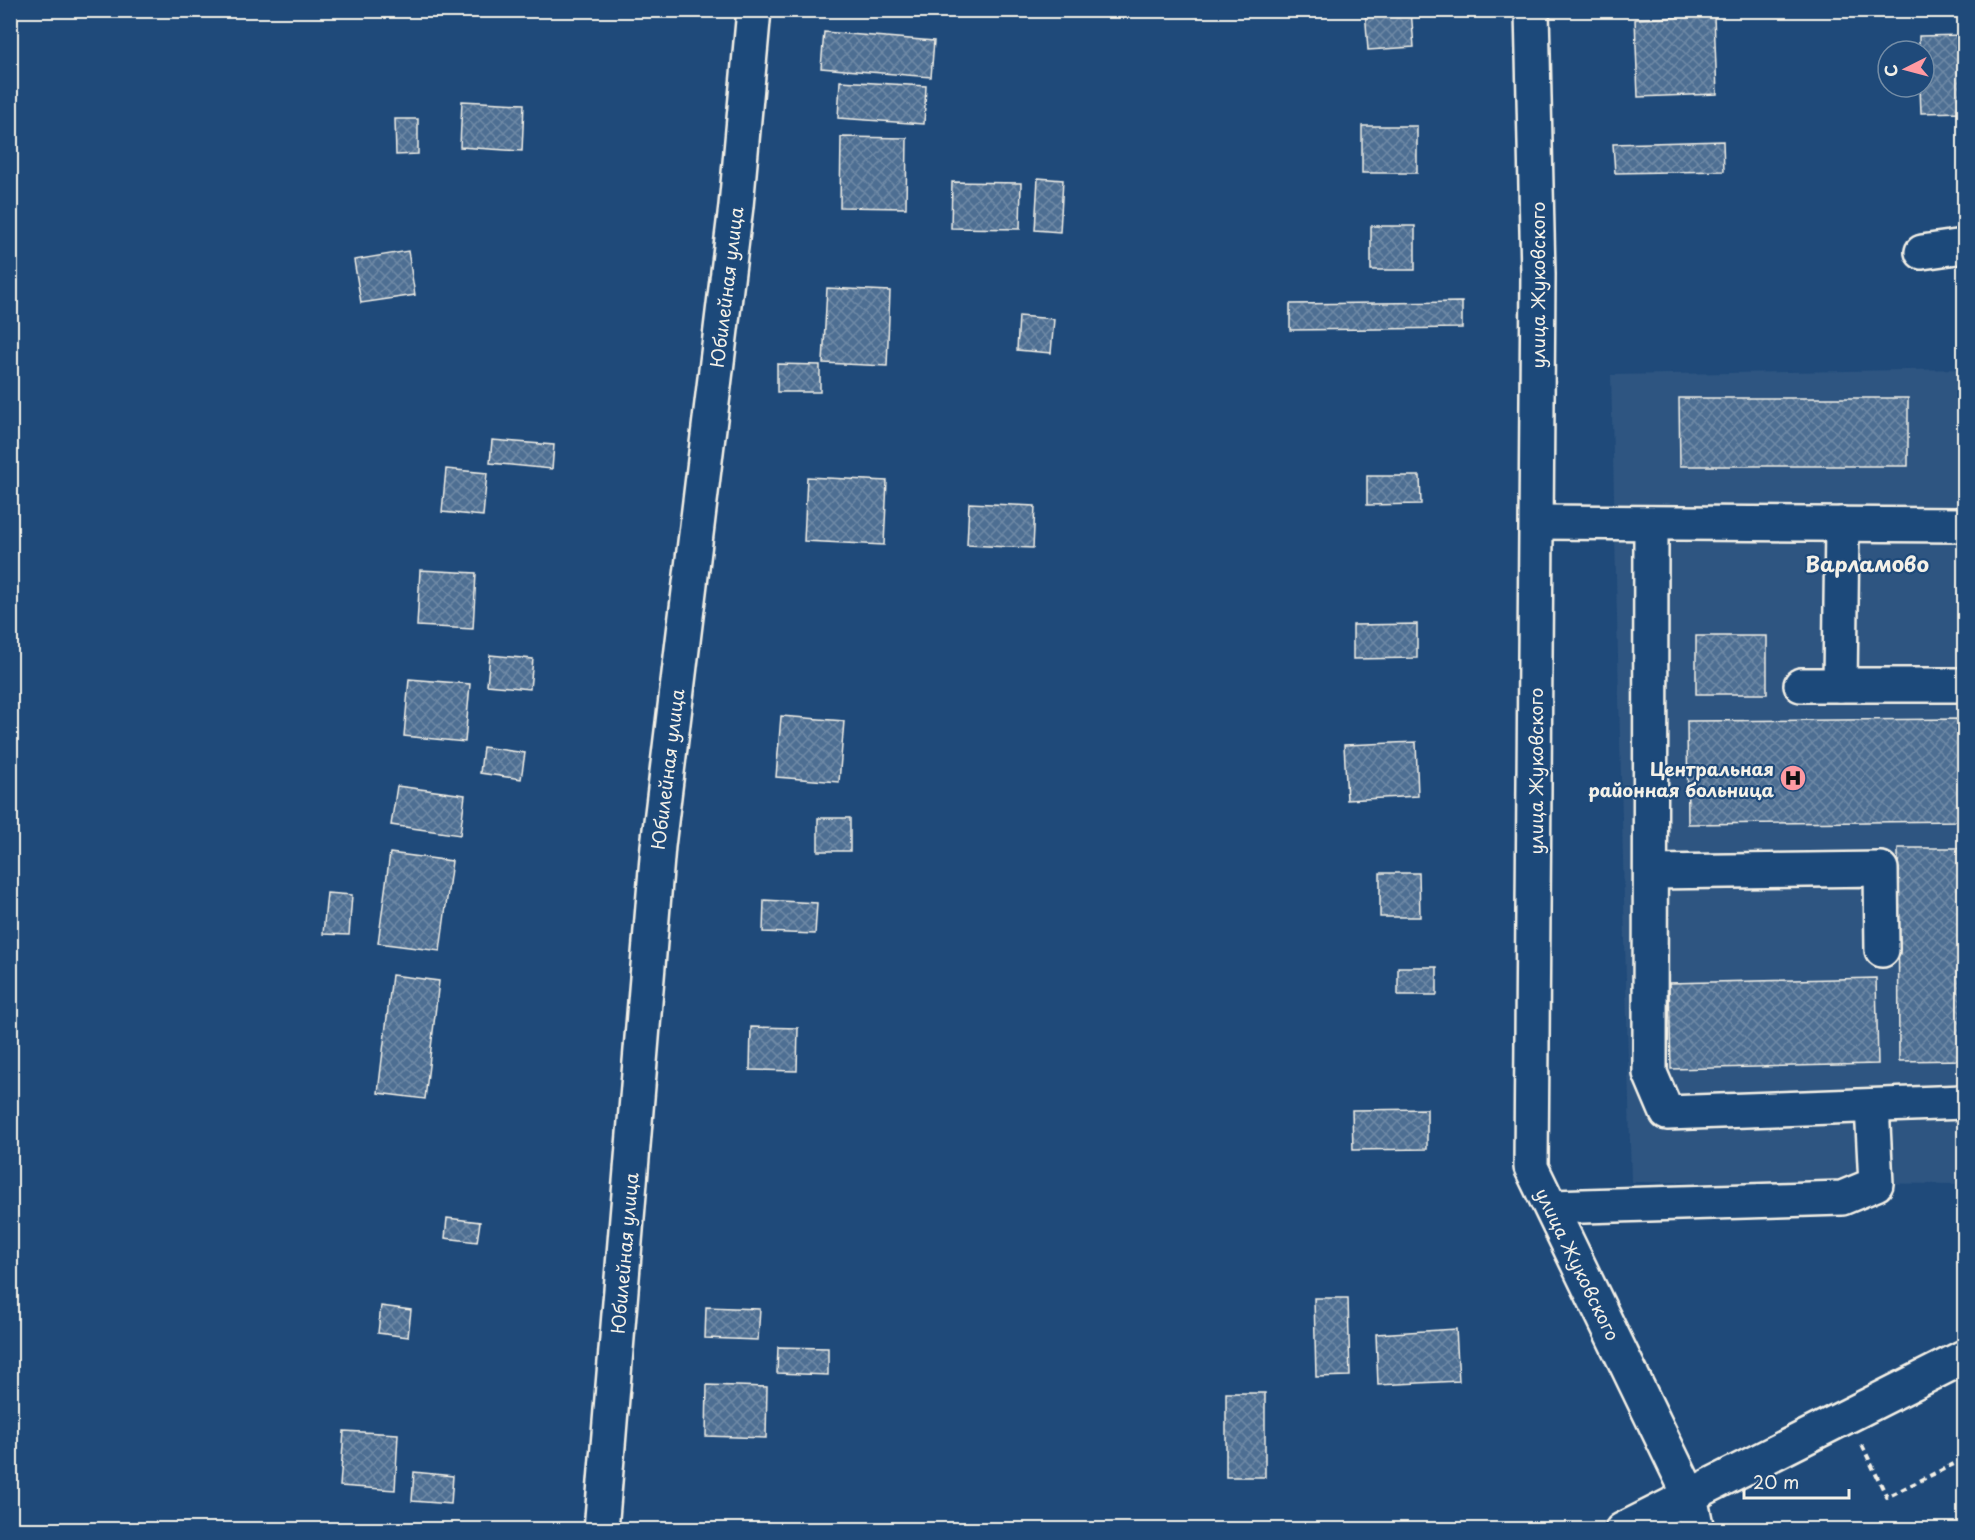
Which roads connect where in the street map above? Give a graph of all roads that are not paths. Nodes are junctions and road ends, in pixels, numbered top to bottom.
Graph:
1 (754, 10) edge
2 (1532, 10) edge
3 (1965, 246) edge
4 (1922, 252) dead end
5 (1537, 522) junction
6 (1651, 523) junction
7 (1842, 524) junction
8 (1965, 525) edge
9 (1801, 685) dead end
10 (1840, 685) junction
11 (1965, 685) edge
12 (1651, 872) junction
13 (1882, 950) dead end
14 (1965, 1102) edge
15 (1872, 1106) junction
16 (1551, 1207) junction
17 (1965, 1357) edge
18 (1690, 1496) junction
19 (601, 1530) edge
20 (1622, 1530) edge
21 (1697, 1530) edge

1 - 19 street, Юбилейная улица
2 - 5 street, улица Жуковского
3 - 4 street
5 - 6 street
5 - 16 street, улица Жуковского
6 - 7 street
6 - 12 street
7 - 8 street
7 - 10 street
9 - 10 street
10 - 11 street
12 - 13 street
12 - 15 street
14 - 15 street
15 - 16 street
16 - 18 street, улица Жуковского
17 - 18 street
18 - 20 street
18 - 21 street, улица Жуковского

